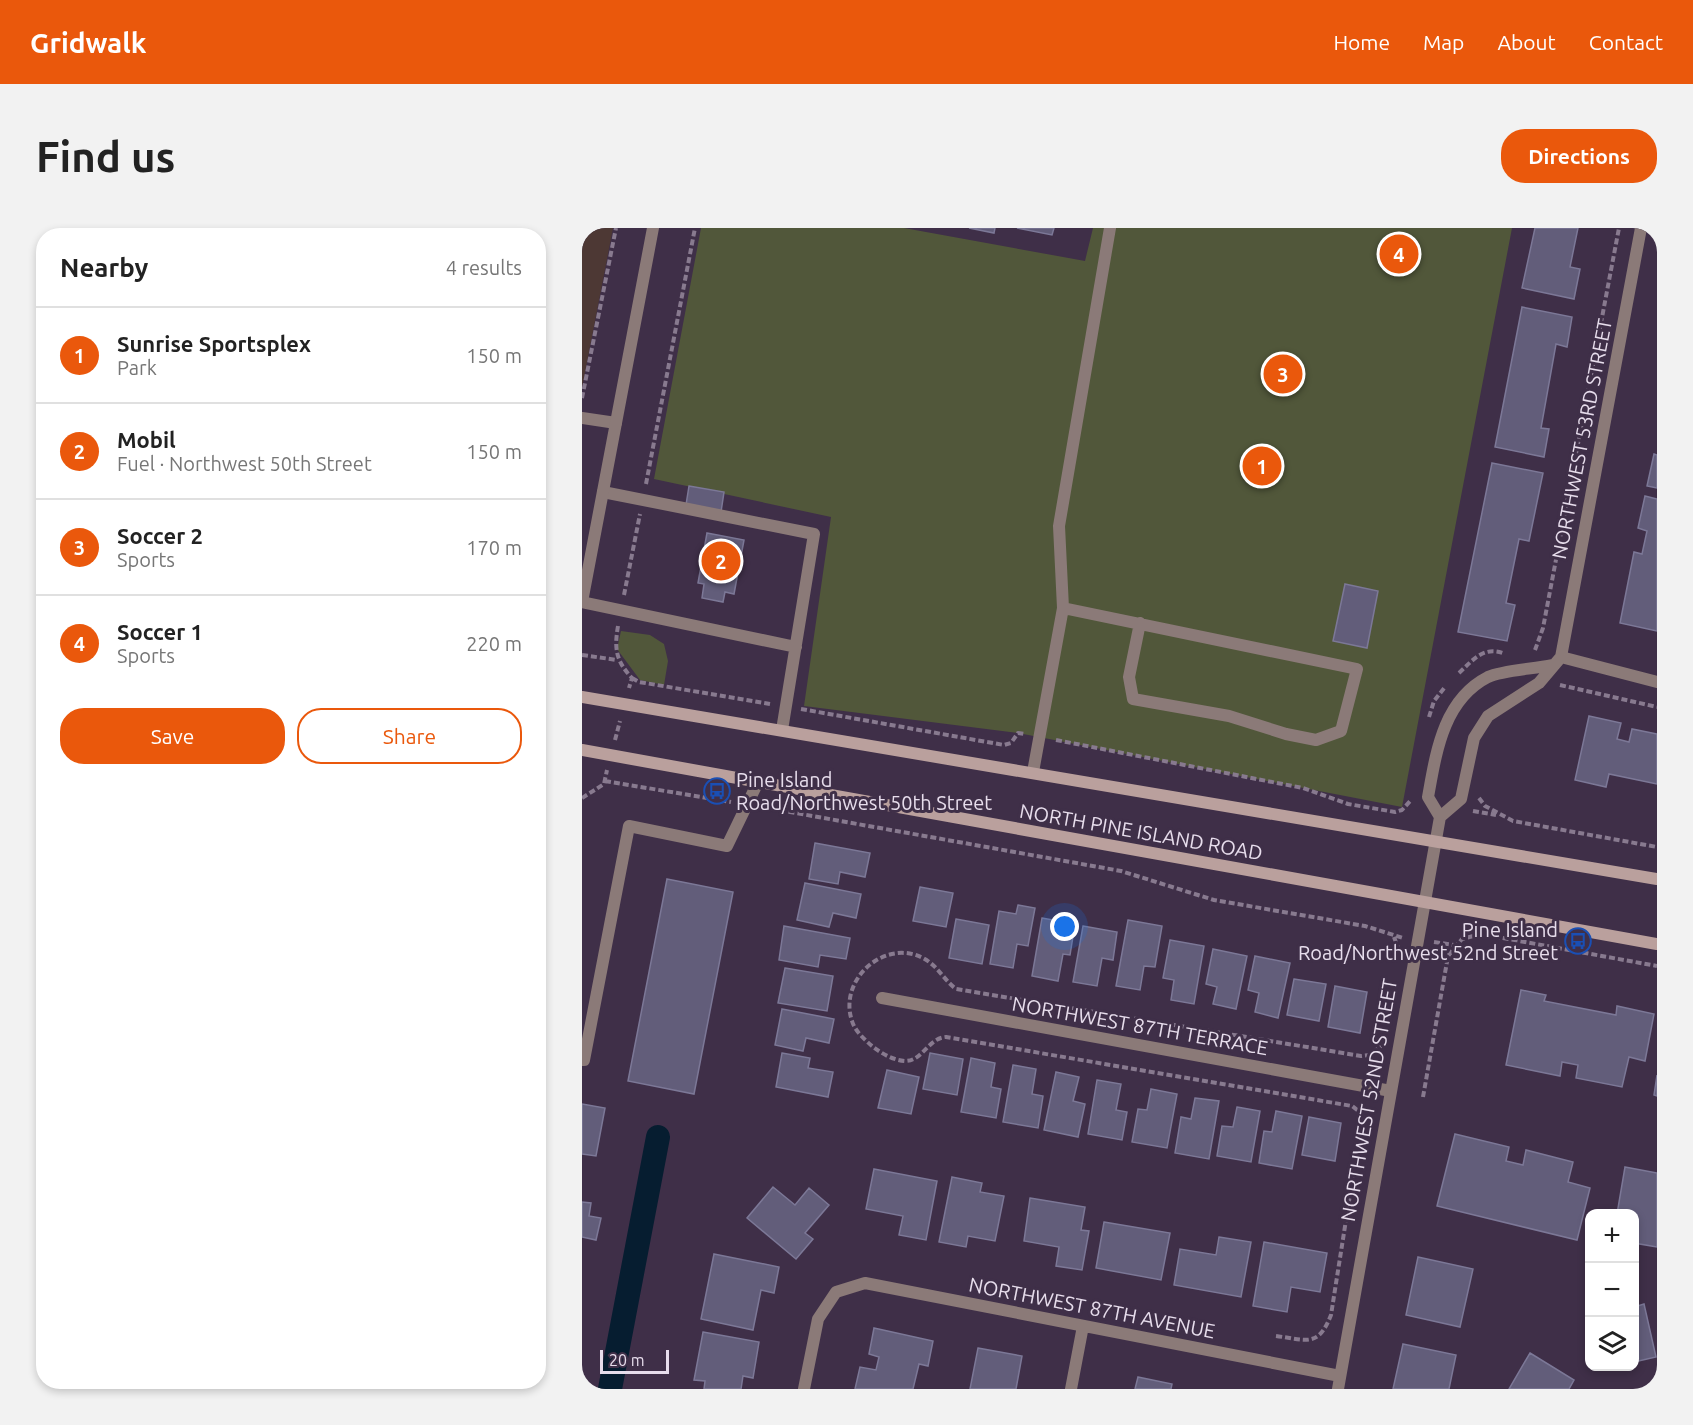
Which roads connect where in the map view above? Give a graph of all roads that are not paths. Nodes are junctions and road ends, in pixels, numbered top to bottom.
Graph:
1 (653, 228) edge
2 (1110, 228) edge
3 (1641, 228) edge
4 (582, 418) edge
5 (616, 423) junction
6 (603, 492) junction
7 (582, 602) edge
8 (1063, 608) junction
9 (1140, 624) junction
10 (796, 646) junction
11 (1556, 661) junction
12 (1657, 681) edge
13 (582, 697) edge
14 (782, 730) junction
15 (582, 750) edge
16 (1033, 772) junction
17 (758, 782) junction
18 (1440, 817) junction
19 (1436, 839) junction
20 (1657, 879) edge
21 (1424, 903) junction
22 (1657, 944) edge
23 (882, 998) dead end
24 (582, 1060) edge
25 (1391, 1091) junction
26 (1083, 1326) junction
27 (1339, 1383) edge
28 (804, 1389) edge
29 (1071, 1389) edge

1 - 5 street
2 - 8 street
3 - 11 street, NORTHWEST 53RD STREET
4 - 5 street
5 - 6 street
6 - 7 street
6 - 10 street
7 - 10 street
8 - 9 street
8 - 16 street
9 - 9 street
10 - 14 street
11 - 12 street
11 - 18 street
11 - 18 street
13 - 14 main road, NORTH PINE ISLAND ROAD
14 - 16 main road, NORTH PINE ISLAND ROAD
15 - 17 main road, NORTH PINE ISLAND ROAD
16 - 19 main road, NORTH PINE ISLAND ROAD
17 - 21 main road, NORTH PINE ISLAND ROAD
17 - 24 street
18 - 19 street, NORTHWEST 52ND STREET
19 - 20 main road, NORTH PINE ISLAND ROAD
19 - 21 street, NORTHWEST 52ND STREET
21 - 22 main road, NORTH PINE ISLAND ROAD
21 - 25 street, NORTHWEST 52ND STREET
23 - 25 street, NORTHWEST 87TH TERRACE
25 - 27 street, NORTHWEST 52ND STREET
26 - 27 street, NORTHWEST 87TH AVENUE
26 - 28 street, NORTHWEST 87TH AVENUE
26 - 29 street

